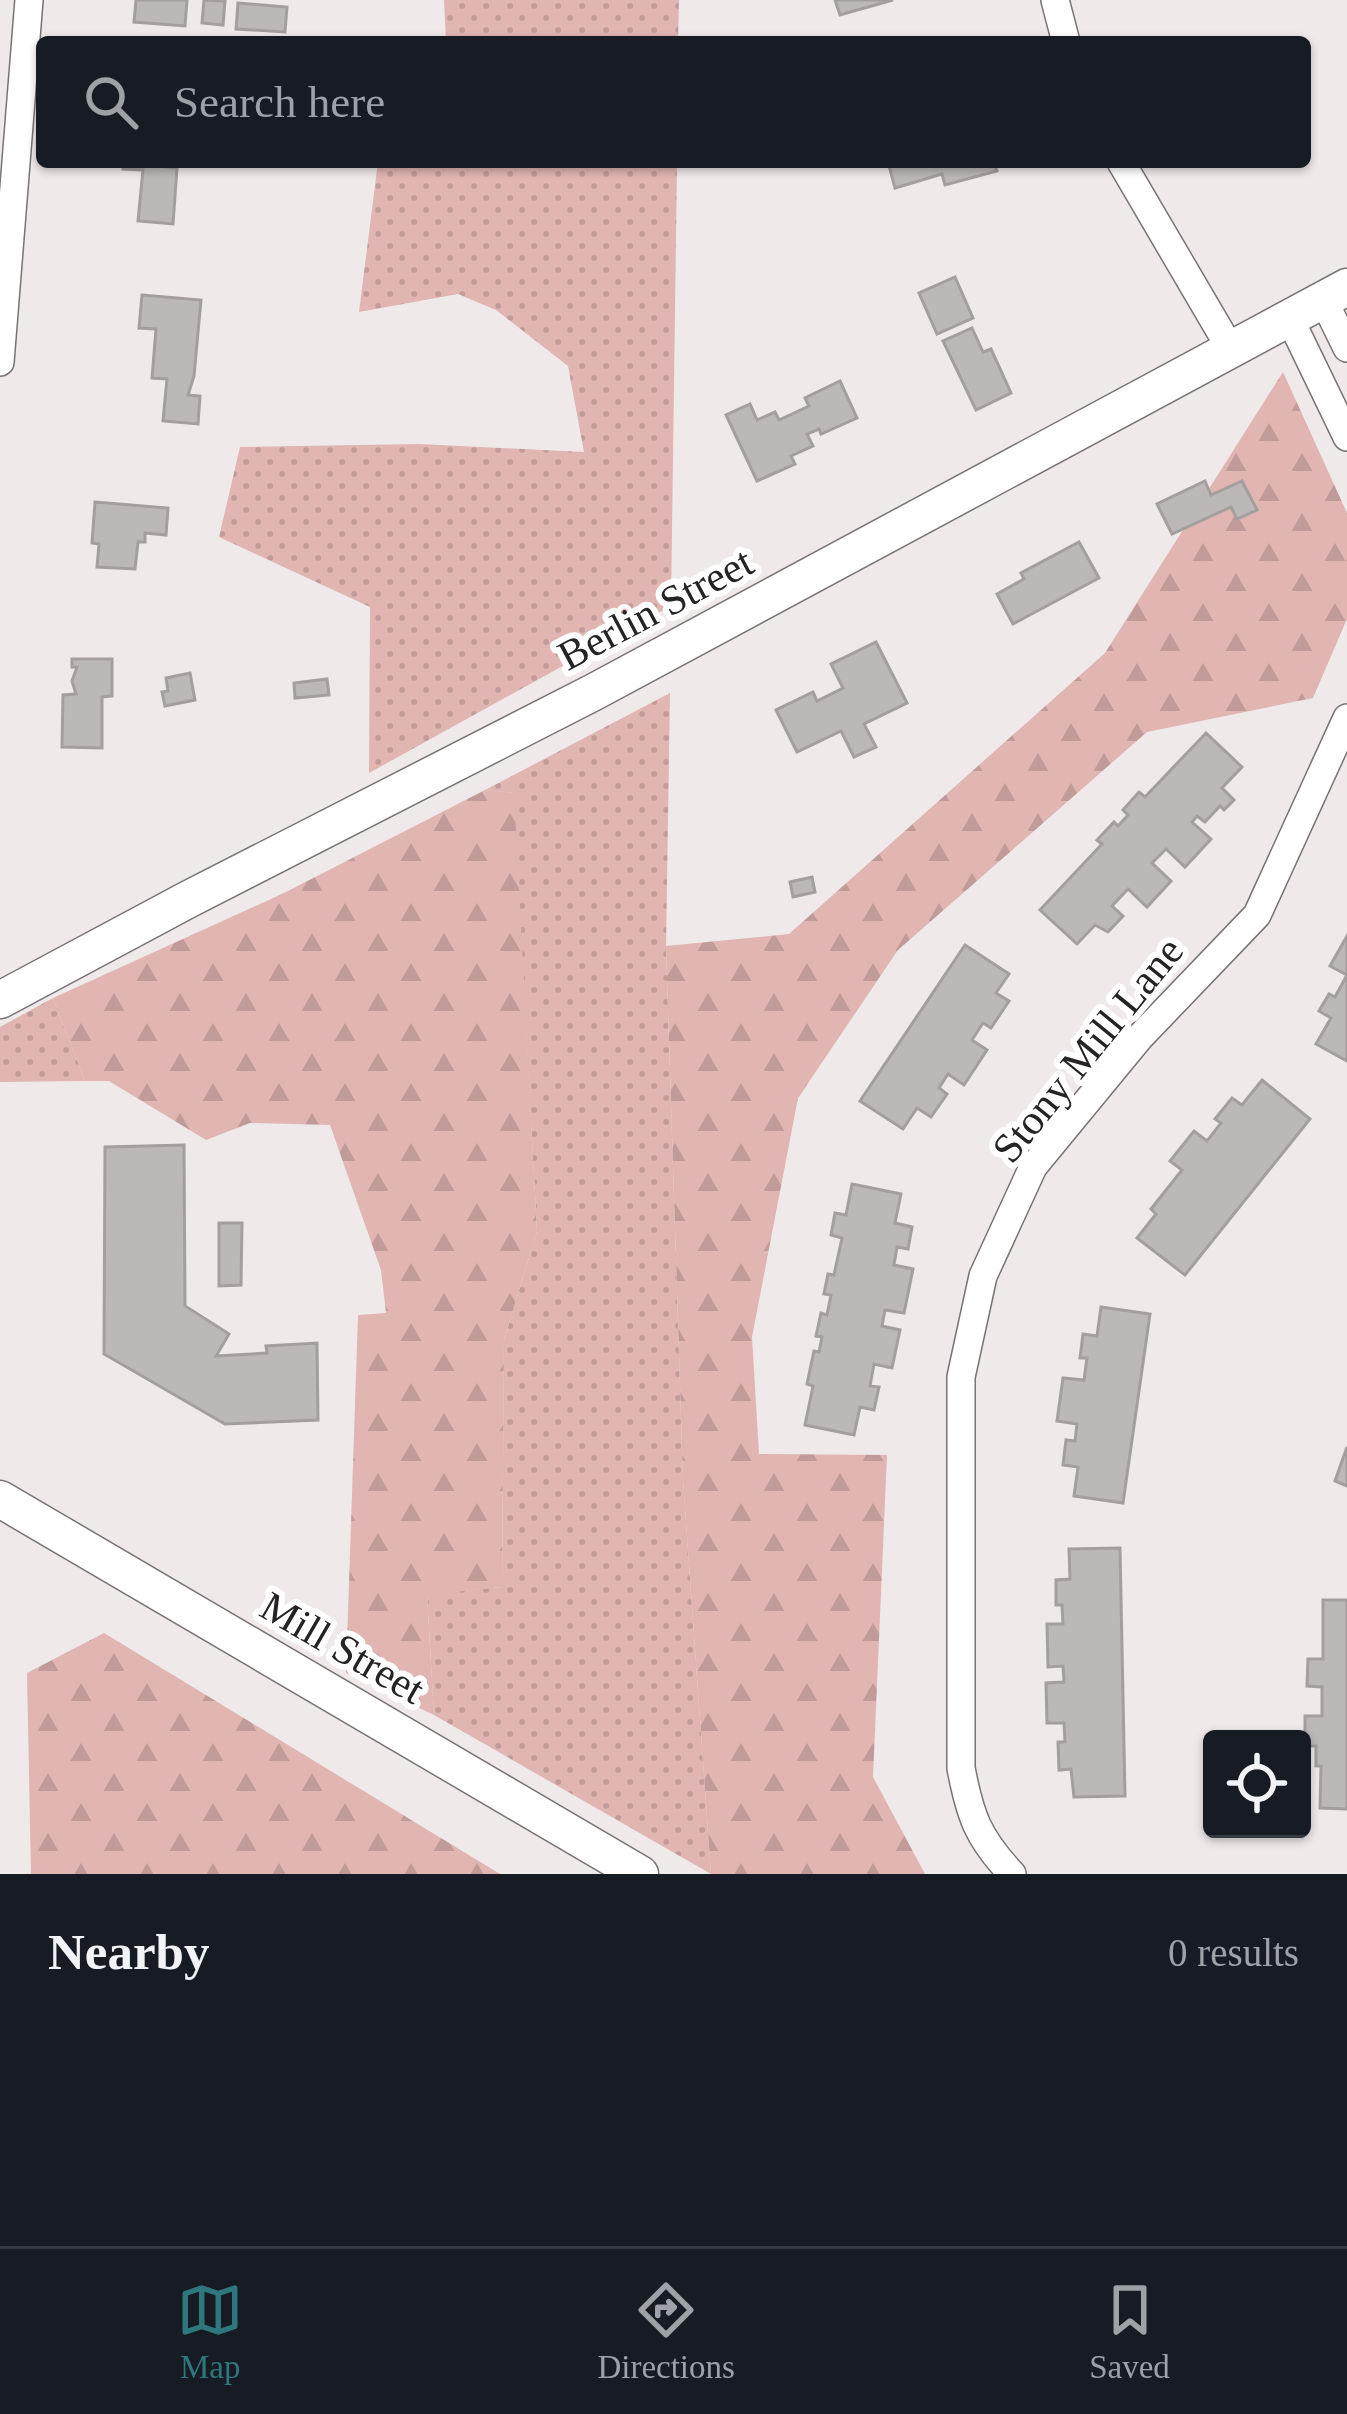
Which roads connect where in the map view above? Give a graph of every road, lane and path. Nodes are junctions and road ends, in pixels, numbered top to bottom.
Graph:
1 (29, 0) edge
2 (1055, 0) edge
3 (1064, 36) edge
4 (1125, 168) edge
5 (1335, 293) edge
6 (1289, 317) junction
7 (1230, 347) junction
8 (1347, 348) edge
9 (0, 362) edge
10 (1347, 437) edge
11 (1347, 718) edge
12 (0, 1000) edge
13 (0, 1499) edge
14 (640, 1874) edge
15 (1012, 1874) edge

1 - 9 street
2 - 3 street
4 - 7 street
5 - 6 street, Berlin Street
5 - 8 street
6 - 7 street, Berlin Street
6 - 10 street
7 - 12 street, Berlin Street
11 - 15 street, Stony Mill Lane
13 - 14 street, Mill Street

